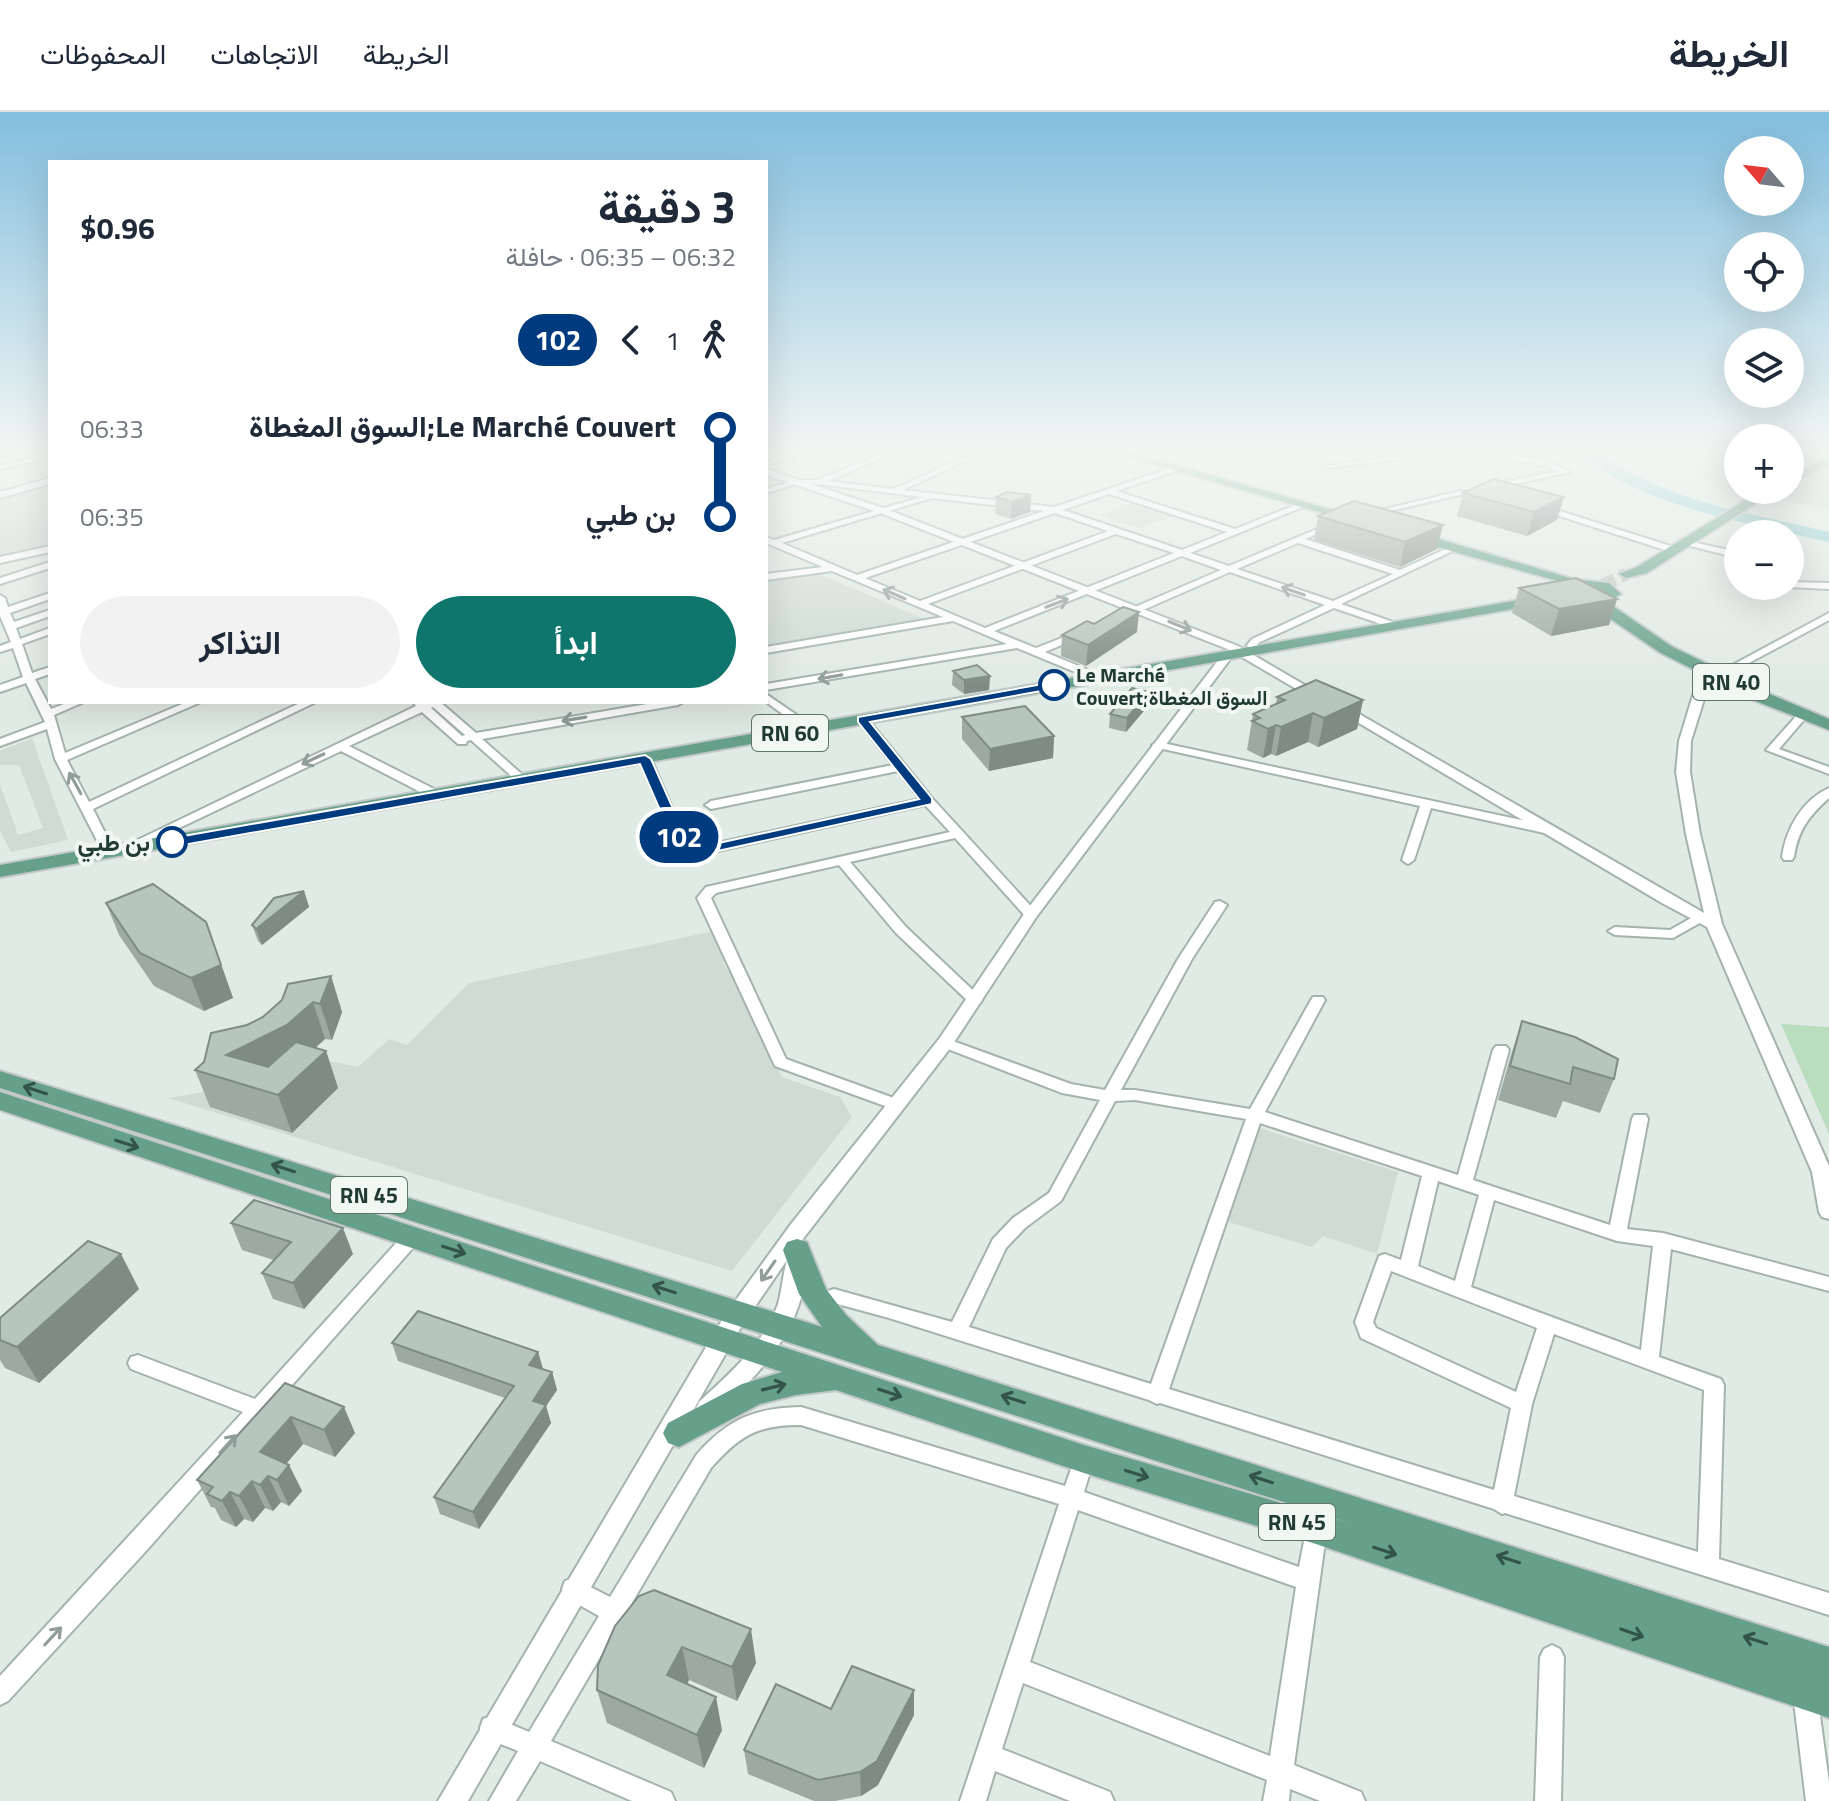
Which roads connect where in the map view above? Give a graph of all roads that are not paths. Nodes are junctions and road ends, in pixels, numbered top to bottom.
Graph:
1 (825, 529) edge
2 (927, 529) edge
3 (999, 529) edge
4 (1110, 529) edge
5 (1225, 529) edge
6 (1243, 529) edge
7 (1324, 529) edge
8 (1618, 529) edge
9 (1706, 529) edge
10 (1396, 530) edge
11 (1116, 531) junction
12 (1235, 532) junction
13 (1298, 540) junction
14 (960, 542) junction
15 (772, 545) edge
16 (1680, 546) junction
17 (1455, 548) junction
18 (48, 549) edge
19 (1183, 553) junction
20 (1724, 553) edge
21 (0, 560) edge
22 (1024, 565) junction
23 (48, 566) edge
24 (833, 568) junction
25 (1228, 569) junction
26 (1400, 573) junction
27 (1634, 575) tunnel mouth
28 (768, 577) edge
29 (856, 578) junction
30 (0, 581) edge
31 (1804, 585) edge
32 (1829, 586) edge
33 (1590, 588) junction
34 (1090, 590) junction
35 (48, 597) edge
36 (0, 598) edge
37 (920, 604) junction
38 (1332, 604) junction
39 (1138, 609) junction
40 (2, 612) edge
41 (48, 614) edge
42 (1829, 616) edge
43 (953, 618) junction
44 (1109, 621) edge
45 (1393, 625) junction
46 (9, 627) junction
47 (1094, 628) edge
48 (1639, 629) junction
49 (985, 631) junction
50 (48, 632) edge
51 (17, 643) junction
52 (1017, 645) junction
53 (0, 649) edge
54 (768, 650) edge
55 (1036, 652) junction
56 (1242, 653) junction
57 (1183, 663) junction
58 (48, 671) edge
59 (1717, 676) junction
60 (1096, 677) junction
61 (1211, 677) junction
62 (29, 678) junction
63 (768, 687) edge
64 (0, 689) edge
65 (768, 698) edge
66 (75, 704) edge
67 (191, 704) edge
68 (307, 704) edge
69 (420, 704) edge
70 (666, 704) edge
71 (1803, 715) junction
72 (49, 719) junction
73 (862, 719) junction
74 (1829, 725) edge
75 (810, 729) junction
76 (465, 738) junction
77 (0, 743) edge
78 (1158, 745) junction
79 (340, 746) junction
80 (61, 759) junction
81 (645, 759) junction
82 (897, 762) junction
83 (1829, 771) edge
84 (515, 781) junction
85 (1829, 792) edge
86 (438, 796) junction
87 (928, 801) junction
88 (1427, 803) junction
89 (711, 805) dead end
90 (88, 807) junction
91 (1549, 830) junction
92 (957, 834) junction
93 (114, 852) junction
94 (1788, 857) dead end
95 (841, 859) junction
96 (1408, 860) dead end
97 (0, 871) edge
98 (1220, 905) dead end
99 (1031, 914) junction
100 (1707, 920) junction
101 (1615, 931) dead end
102 (975, 1000) junction
103 (1318, 1000) dead end
104 (945, 1043) junction
105 (1501, 1050) dead end
106 (0, 1079) edge
107 (1108, 1096) junction
108 (0, 1101) edge
109 (896, 1105) junction
110 (1255, 1115) junction
111 (1640, 1119) dead end
112 (1431, 1173) junction
113 (1826, 1174) edge
114 (332, 1184) junction
115 (1464, 1184) junction
116 (1488, 1192) junction
117 (312, 1204) junction
118 (1829, 1212) edge
119 (1617, 1234) junction
120 (413, 1236) junction
121 (797, 1239) junction
122 (1663, 1240) junction
123 (1408, 1270) junction
124 (1829, 1284) edge
125 (1461, 1291) junction
126 (820, 1301) junction
127 (1548, 1324) junction
128 (730, 1326) junction
129 (957, 1332) junction
130 (770, 1339) junction
131 (870, 1353) junction
132 (1649, 1361) junction
133 (138, 1363) dead end
134 (843, 1378) junction
135 (1157, 1396) junction
136 (1522, 1404) junction
137 (259, 1409) junction
138 (679, 1433) junction
139 (653, 1453) junction
140 (1084, 1459) junction
141 (1072, 1498) junction
142 (1502, 1504) junction
143 (1316, 1528) junction
144 (1708, 1568) junction
145 (1307, 1580) junction
146 (573, 1589) junction
147 (1829, 1604) edge
148 (613, 1611) junction
149 (1552, 1657) dead end
150 (1829, 1665) edge
151 (1015, 1668) junction
152 (0, 1693) edge
153 (1817, 1696) edge
154 (492, 1728) junction
155 (536, 1746) junction
156 (987, 1755) junction
157 (1280, 1772) junction
158 (452, 1801) edge
159 (502, 1801) edge
160 (662, 1801) edge
161 (973, 1801) edge
162 (1101, 1801) edge
163 (1276, 1801) edge
164 (1352, 1801) edge
165 (1548, 1801) edge
166 (1819, 1801) edge

1 - 15 street
2 - 14 street
3 - 14 street
4 - 11 street
5 - 12 street
6 - 12 street
7 - 13 street
8 - 16 street
9 - 16 main road
10 - 17 main road
11 - 19 street
11 - 22 street
12 - 19 street
13 - 25 street
13 - 26 street
14 - 22 street
14 - 29 street
15 - 24 street
16 - 20 street
16 - 27 main road
17 - 26 street
17 - 33 main road
18 - 21 street
19 - 25 street
19 - 34 street
22 - 34 street
22 - 37 street
23 - 30 street
24 - 28 street
24 - 29 street
38 -> 25 street
25 - 39 street
26 - 38 street
37 -> 29 street
31 - 32 street
33 - 45 main road, RN 60
33 - 48 main road, RN 40
33 - 48 main road, RN 40
34 - 39 street
49 -> 34 street
35 - 40 street
36 - 40 street
37 - 43 street
38 - 45 street
38 - 56 street
39 - 44 street
39 -> 56 street
40 - 46 street
41 - 46 street
42 - 59 street
43 - 49 street
43 - 54 street
45 - 56 main road, RN 60
46 - 51 street
47 - 55 street
48 - 59 main road, RN 40
49 - 52 street
50 - 51 street
51 - 53 street
51 - 62 street
52 - 55 street
52 -> 63 street
55 - 60 street
56 - 57 main road, RN 60
56 - 61 street
56 - 91 street
57 - 60 main road, RN 60
57 - 61 main road
58 - 62 street
59 - 71 main road, RN 40
59 - 100 street
60 - 73 main road, RN 60
61 - 78 street
62 - 64 street
62 - 72 street
65 - 75 street
66 - 72 street
67 - 80 street
68 - 90 street
69 - 76 street
69 - 79 street
70 -> 76 street
71 - 74 main road, RN 40
71 - 83 street
72 - 77 street
72 - 80 street
73 - 75 main road, RN 60
73 - 82 street
75 - 81 main road, RN 60
76 - 84 street
78 - 88 street
78 - 99 street
79 - 86 street
79 -> 93 street
90 -> 80 street
81 - 84 main road, RN 60
81 - 87 street
82 - 87 street
82 - 89 street
84 - 86 main road, RN 60
85 - 94 street
86 - 93 main road, RN 60
87 - 92 street
88 - 91 street
88 - 96 street
90 - 93 street
91 - 100 street
92 - 95 street
92 - 99 street
93 - 97 main road, RN 60
95 - 102 street
95 - 109 street
98 - 107 street
99 - 102 street
100 - 101 street
100 - 113 street
102 - 104 street
103 - 110 street
104 - 107 street
104 - 109 street
105 - 115 street
114 -> 106 main road, RN 45
107 - 110 street
107 - 129 street
108 -> 117 main road, RN 45
109 - 121 street
110 - 112 street
110 - 135 street
111 - 119 street
112 - 115 street
112 - 123 street
113 - 118 street
114 - 117 main road
128 -> 114 main road, RN 45
115 - 116 street
116 - 119 street
116 - 125 street
117 - 120 main road, RN 45
119 - 122 street
120 -> 128 main road, RN 45
120 - 137 street
121 - 126 main road
121 -> 128 street
121 - 130 street
122 - 124 street
122 - 132 street
123 - 125 street
123 - 136 street
125 - 127 street
126 - 129 street
126 - 131 main road
127 - 132 street
127 - 136 street
128 - 130 main road, RN 45
128 - 139 street
129 - 135 street
130 - 131 main road, RN 45
130 - 134 main road, RN 45
130 - 138 street
150 -> 131 main road, RN 45
132 - 144 street
133 - 137 street
138 -> 134 main road
134 -> 140 main road, RN 45
135 - 142 street
136 - 142 street
152 -> 137 street
138 - 139 street
139 - 146 street
140 - 141 street
140 -> 143 main road, RN 45
141 - 145 street
141 - 148 street
141 - 151 street
142 - 144 street
143 - 145 street
143 -> 153 main road, RN 45
144 - 147 street
145 - 157 street
146 - 148 street
146 - 154 street
148 - 155 street
149 - 165 street
151 - 156 street
151 - 157 street
153 - 166 street
154 - 155 street
154 - 158 street
155 - 159 street
155 - 160 street
156 - 161 street
156 - 162 street
157 - 163 street
157 - 164 street

